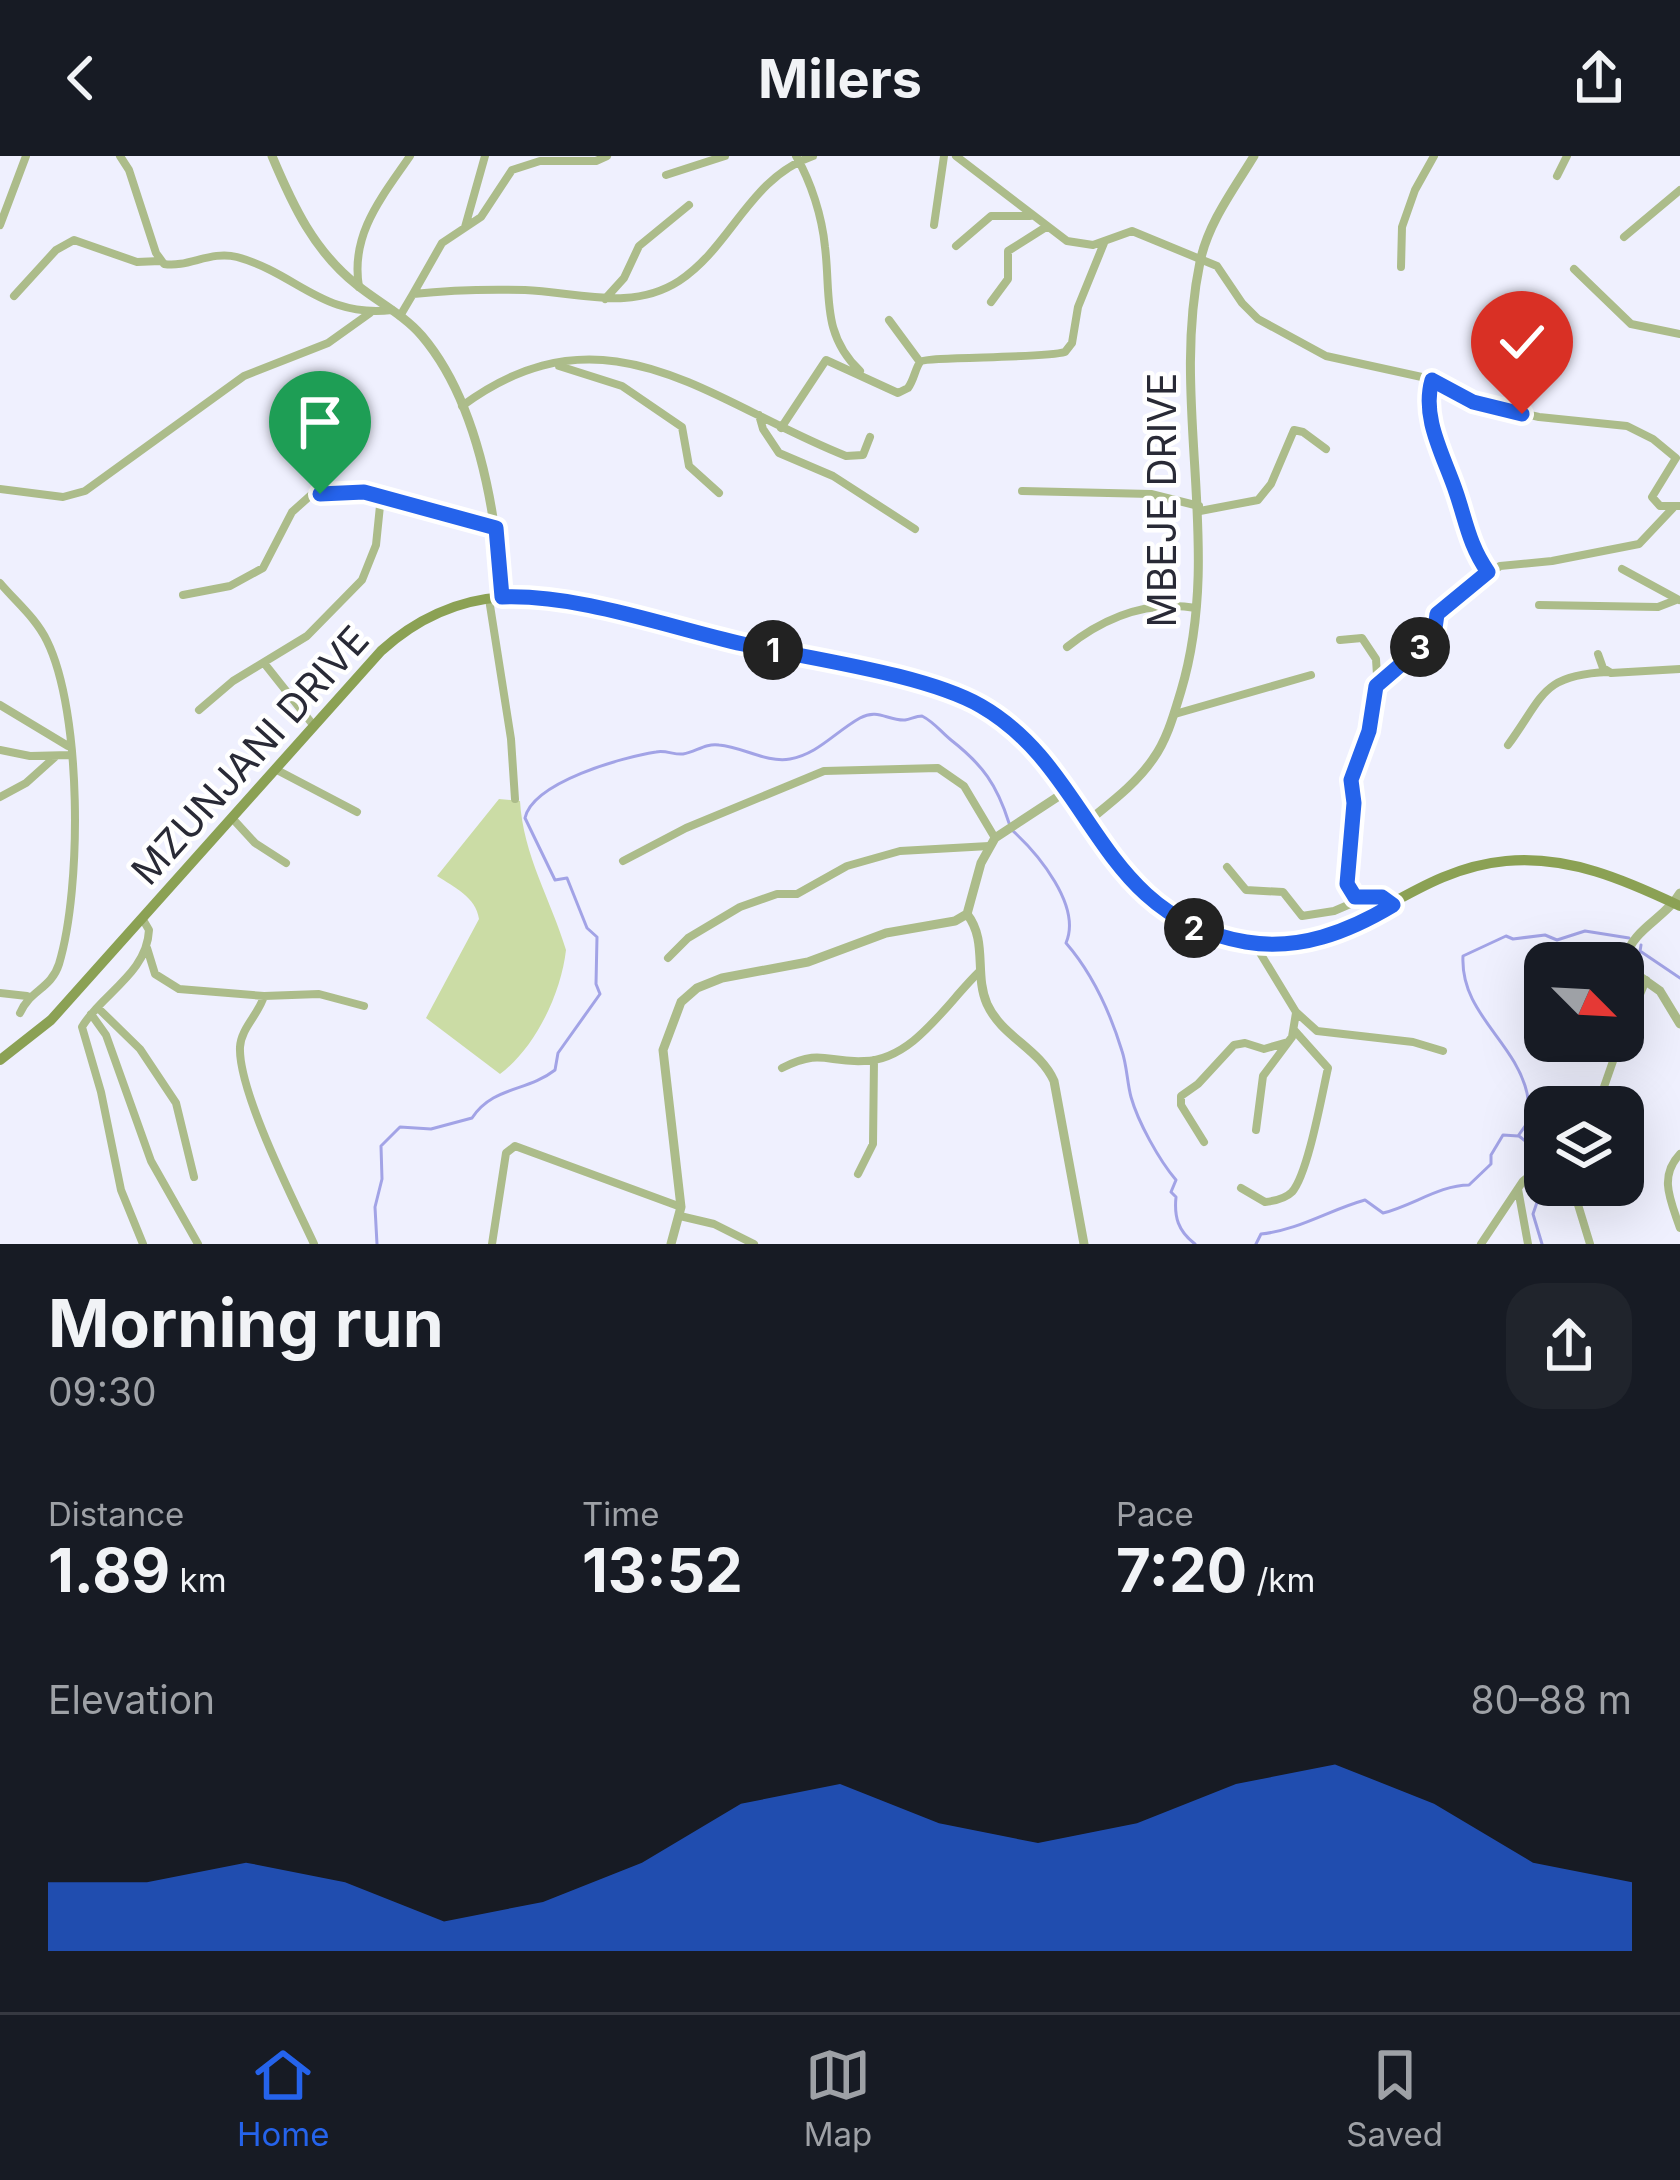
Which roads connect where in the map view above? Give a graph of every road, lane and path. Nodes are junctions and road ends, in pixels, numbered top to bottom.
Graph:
1 (26, 156) edge
2 (120, 156) edge
3 (272, 156) edge
4 (410, 156) edge
5 (485, 156) edge
6 (607, 156) edge
7 (724, 156) edge
8 (814, 156) edge
9 (944, 156) edge
10 (956, 156) edge
11 (1254, 156) edge
12 (1434, 156) edge
13 (1567, 156) edge
14 (581, 158) edge
15 (798, 159) edge
16 (666, 176) dead end
17 (1557, 176) dead end
18 (1680, 190) edge
19 (689, 205) dead end
20 (1031, 216) junction
21 (0, 225) edge
22 (934, 226) dead end
23 (1046, 227) junction
24 (464, 228) junction
25 (1624, 237) dead end
26 (1105, 242) junction
27 (956, 246) dead end
28 (1201, 260) junction
29 (160, 261) junction
30 (1400, 267) dead end
31 (1574, 269) dead end
32 (359, 287) junction
33 (413, 294) junction
34 (14, 296) dead end
35 (605, 299) junction
36 (991, 302) dead end
37 (370, 313) junction
38 (396, 313) junction
39 (889, 320) dead end
40 (1680, 334) edge
41 (920, 362) junction
42 (552, 365) junction
43 (870, 380) junction
44 (1432, 380) junction
45 (462, 406) junction
46 (759, 414) junction
47 (781, 428) junction
48 (870, 437) dead end
49 (1326, 448) dead end
50 (0, 488) edge
51 (1022, 490) dead end
52 (719, 493) dead end
53 (381, 496) junction
54 (1677, 507) edge
55 (1200, 509) junction
56 (496, 528) junction
57 (915, 530) dead end
58 (1622, 569) dead end
59 (1488, 572) junction
60 (0, 583) edge
61 (183, 595) dead end
62 (495, 598) junction
63 (1678, 600) edge
64 (1539, 605) dead end
65 (1198, 608) junction
66 (1340, 640) dead end
67 (1067, 647) dead end
68 (1598, 654) dead end
69 (264, 663) junction
70 (1680, 669) edge
71 (1608, 672) junction
72 (1311, 675) dead end
73 (1376, 686) junction
74 (0, 705) edge
75 (199, 710) dead end
76 (1173, 714) junction
77 (314, 726) junction
78 (1508, 745) dead end
79 (69, 750) junction
80 (0, 751) edge
81 (56, 755) junction
82 (275, 769) junction
83 (1065, 792) junction
84 (0, 797) edge
85 (515, 799) dead end
86 (357, 812) dead end
87 (232, 818) junction
88 (1087, 822) junction
89 (995, 839) junction
90 (623, 861) dead end
91 (286, 863) dead end
92 (1226, 867) dead end
93 (1364, 899) junction
94 (1678, 901) edge
95 (1393, 905) junction
96 (967, 914) junction
97 (142, 918) junction
98 (1254, 944) junction
99 (146, 946) junction
100 (668, 958) dead end
101 (981, 970) junction
102 (1646, 979) junction
103 (1644, 984) edge
104 (0, 993) edge
105 (264, 996) junction
106 (27, 997) junction
107 (364, 1006) dead end
108 (95, 1011) junction
109 (1296, 1012) junction
110 (20, 1013) dead end
111 (1680, 1024) edge
112 (1294, 1030) junction
113 (1288, 1042) junction
114 (1443, 1052) dead end
115 (0, 1060) edge
116 (874, 1060) junction
117 (782, 1068) dead end
118 (1256, 1130) dead end
119 (1204, 1142) dead end
120 (1680, 1154) edge
121 (858, 1174) dead end
122 (194, 1177) dead end
123 (1524, 1182) edge
124 (1241, 1188) dead end
125 (1518, 1188) junction
126 (1578, 1206) edge
127 (680, 1212) junction
128 (1680, 1228) edge
129 (143, 1244) edge
130 (198, 1244) edge
131 (314, 1244) edge
132 (492, 1244) edge
133 (671, 1244) edge
134 (754, 1244) edge
135 (1084, 1244) edge
136 (1481, 1244) edge
137 (1528, 1244) edge
138 (1590, 1244) edge

1 - 21 street
2 - 29 street
3 - 32 street
4 - 32 street
5 - 24 street
6 - 14 street
7 - 16 street
8 - 15 street
9 - 22 street
10 - 20 street
11 - 28 street, MBEJE DRIVE
12 - 30 street
13 - 17 street
14 - 24 street
15 - 35 street
15 - 43 street
18 - 25 street
19 - 35 street
20 - 23 street
20 - 27 street
23 - 26 street
23 - 36 street
24 - 33 street
26 - 28 street
26 - 41 street
28 - 44 street
28 - 55 street, MBEJE DRIVE
29 - 34 street
29 - 37 street
31 - 40 street
32 - 38 street
33 - 35 street
33 - 38 street
37 - 38 street
37 - 50 street
38 - 45 street
39 - 41 street
41 - 43 street
42 - 45 street
42 - 46 street
42 - 52 street
43 - 47 street
44 - 54 street
44 - 59 street
45 - 56 street
46 - 47 street
46 - 57 street
47 - 48 street
49 - 55 street
51 - 55 street
53 - 56 street
53 - 61 street
53 - 69 street
54 - 59 street
55 - 65 street, MBEJE DRIVE
56 - 62 street
58 - 63 street
59 - 73 street
60 - 79 street
62 - 77 main road, MZUNJANI DRIVE
62 - 83 main road, MZUNJANI DRIVE
62 - 85 street
63 - 64 street
65 - 67 street
65 - 76 street, MBEJE DRIVE
66 - 73 street
68 - 71 street
69 - 75 street
69 - 77 street
70 - 71 street
71 - 78 street
72 - 76 street
73 - 93 street
74 - 79 street
76 - 88 street, MBEJE DRIVE
77 - 82 main road, MZUNJANI DRIVE
79 - 81 street
79 - 106 street
80 - 81 street
81 - 84 street
82 - 86 street
82 - 87 main road, MZUNJANI DRIVE
83 - 88 main road, MZUNJANI DRIVE
83 - 89 street
87 - 91 street
87 - 97 main road, MZUNJANI DRIVE
88 - 98 main road, MZUNJANI DRIVE
89 - 90 street
89 - 96 street
89 - 100 street
92 - 93 street
93 - 95 street
94 - 95 main road, MZUNJANI DRIVE
94 - 102 street
95 - 98 main road, MZUNJANI DRIVE
96 - 101 street
96 - 127 street
97 - 99 street
97 - 115 main road, MZUNJANI DRIVE
98 - 109 street
99 - 105 street
99 - 108 street
101 - 116 street
101 - 135 street
102 - 103 street
102 - 111 street
104 - 106 street
105 - 107 street
105 - 131 street
106 - 110 street
108 - 122 street
108 - 129 street
108 - 130 street
109 - 112 street
109 - 114 street
112 - 113 street
112 - 124 street
113 - 118 street
113 - 119 street
116 - 117 street
116 - 121 street
120 - 128 street
123 - 125 street
125 - 136 street
125 - 137 street
126 - 138 street
127 - 132 street
127 - 133 street
127 - 134 street

